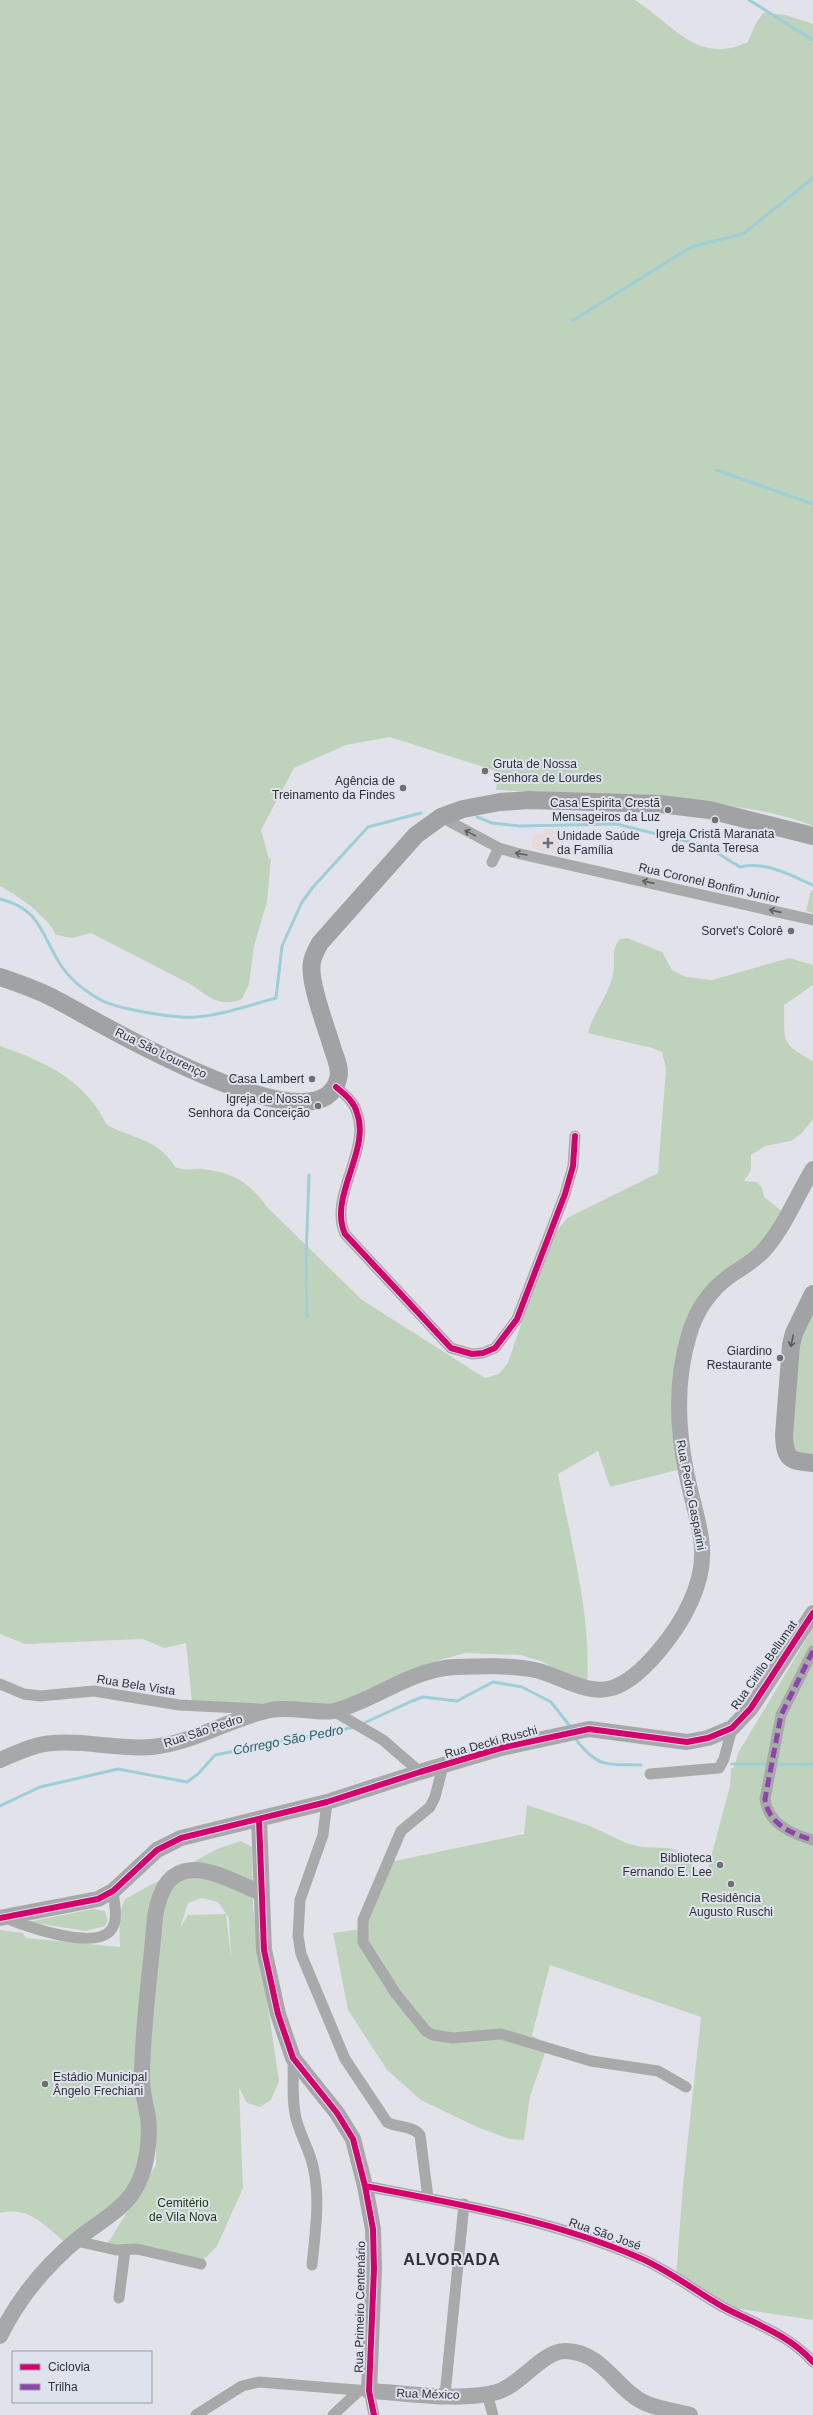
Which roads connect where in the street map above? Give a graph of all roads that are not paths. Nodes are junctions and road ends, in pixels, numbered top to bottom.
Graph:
1 (441, 817) junction
2 (813, 836) edge
3 (499, 848) junction
4 (492, 862) dead end
5 (813, 920) edge
6 (0, 977) edge
7 (336, 1087) junction
8 (575, 1136) dead end
9 (813, 1169) edge
10 (811, 1302) edge
11 (813, 1463) edge
12 (813, 1613) edge
13 (813, 1651) edge
14 (0, 1684) edge
15 (271, 1710) junction
16 (336, 1712) junction
17 (732, 1728) junction
18 (0, 1760) edge
19 (443, 1766) junction
20 (420, 1772) junction
21 (650, 1774) dead end
22 (327, 1802) junction
23 (258, 1819) junction
24 (813, 1840) edge
25 (113, 1891) junction
26 (261, 1893) junction
27 (2, 1918) edge
28 (293, 2058) junction
29 (686, 2087) dead end
30 (365, 2186) junction
31 (428, 2198) junction
32 (464, 2204) junction
33 (76, 2240) junction
34 (126, 2250) junction
35 (202, 2264) dead end
36 (312, 2265) dead end
37 (119, 2298) dead end
38 (0, 2336) edge
39 (813, 2362) edge
40 (365, 2391) junction
41 (487, 2394) junction
42 (445, 2395) junction
43 (644, 2403) junction
44 (196, 2415) edge
45 (333, 2415) edge
46 (374, 2415) edge
47 (493, 2415) edge
48 (655, 2415) edge
49 (690, 2415) edge

1 - 2 main road
3 -> 1 street, Rua Coronel Bonfim Junior
1 - 7 main road
3 - 4 street
5 -> 3 street, Rua Coronel Bonfim Junior
6 - 7 main road, Rua São Lourenço
7 - 8 street
9 - 16 street, Rua Pedro Gasparini
10 -> 11 main road
12 - 17 street, Rua Cirillo Bellumat
13 - 24 street
14 - 15 street, Rua Bela Vista
15 - 16 street, Rua São Pedro
15 - 18 street, Rua São Pedro
16 - 20 street
17 - 19 street, Rua Decki Ruschi
17 - 21 street
19 - 20 street, Rua Decki Ruschi
19 - 29 street
20 - 22 street, Rua Decki Ruschi
22 - 23 street, Rua Decki Ruschi
22 - 31 street
23 - 25 street, Rua Decki Ruschi
23 - 26 street, Rua Primeiro Centenário
25 - 27 street, Rua Decki Ruschi
25 - 27 street
26 - 28 street, Rua Primeiro Centenário
26 - 33 street
28 - 30 street, Rua Primeiro Centenário
28 - 36 street
30 - 31 street, Rua São José
30 - 40 street, Rua Primeiro Centenário
31 - 32 street, Rua São José
32 - 39 street, Rua São José
32 - 42 street
33 - 34 street
33 - 38 street
34 - 35 street
34 - 37 street
40 - 42 street, Rua México
40 - 44 street
40 - 45 street
40 - 46 street
41 - 42 street, Rua México
41 - 43 street, Rua México
41 - 47 street
43 - 48 street
43 - 49 street

